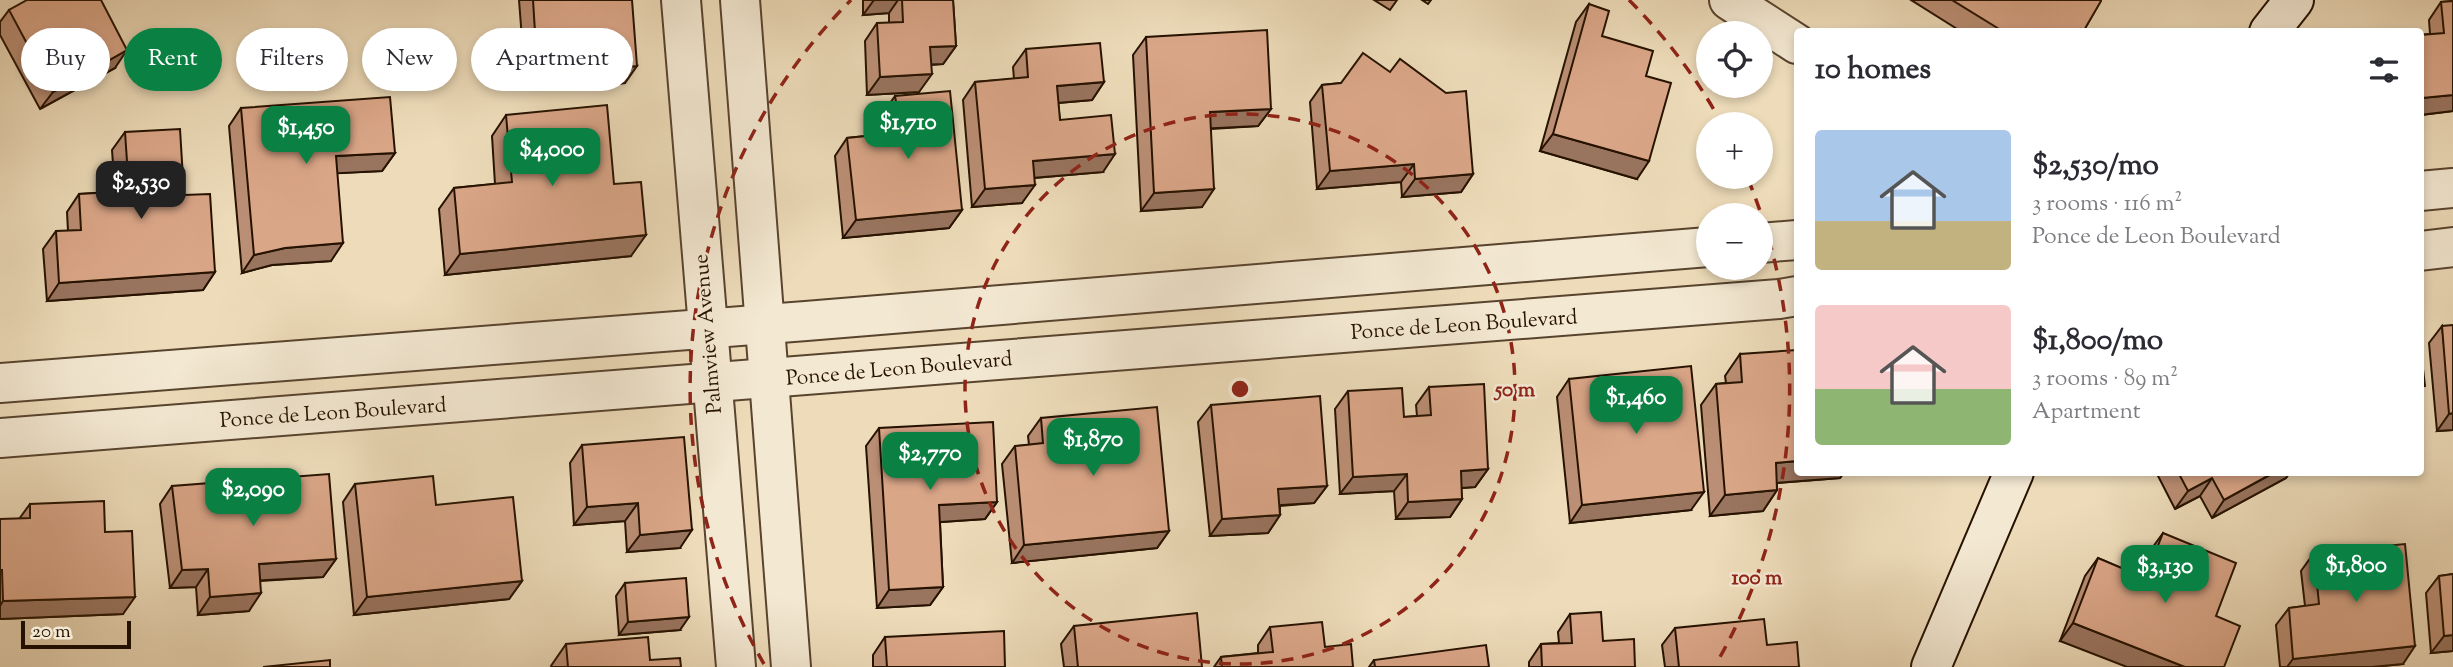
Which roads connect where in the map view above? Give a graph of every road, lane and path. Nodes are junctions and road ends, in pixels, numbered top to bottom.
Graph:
1 (681, 0) edge
2 (740, 0) edge
3 (1729, 0) edge
4 (2294, 0) edge
5 (2272, 28) edge
6 (1794, 42) edge
7 (2453, 188) edge
8 (2424, 191) edge
9 (1794, 240) edge
10 (1773, 242) edge
11 (2453, 247) edge
12 (1696, 248) edge
13 (2424, 251) edge
14 (1794, 296) edge
15 (765, 324) junction
16 (706, 328) junction
17 (769, 378) junction
18 (0, 383) edge
19 (711, 383) junction
20 (0, 438) edge
21 (2012, 476) edge
22 (736, 667) edge
23 (791, 667) edge
24 (1931, 667) edge

1 - 16 street, Palmview Avenue
2 - 15 street
3 - 6 street
4 - 5 street
7 - 8 street
9 - 10 street
11 - 13 street
12 - 15 street
14 - 17 street, Ponce de Leon Boulevard
15 - 16 street
15 - 17 street
16 - 18 street
16 - 19 street, Palmview Avenue
17 - 19 street, Ponce de Leon Boulevard
17 - 23 street
19 - 20 street, Ponce de Leon Boulevard
19 - 22 street, Palmview Avenue
21 - 24 street

